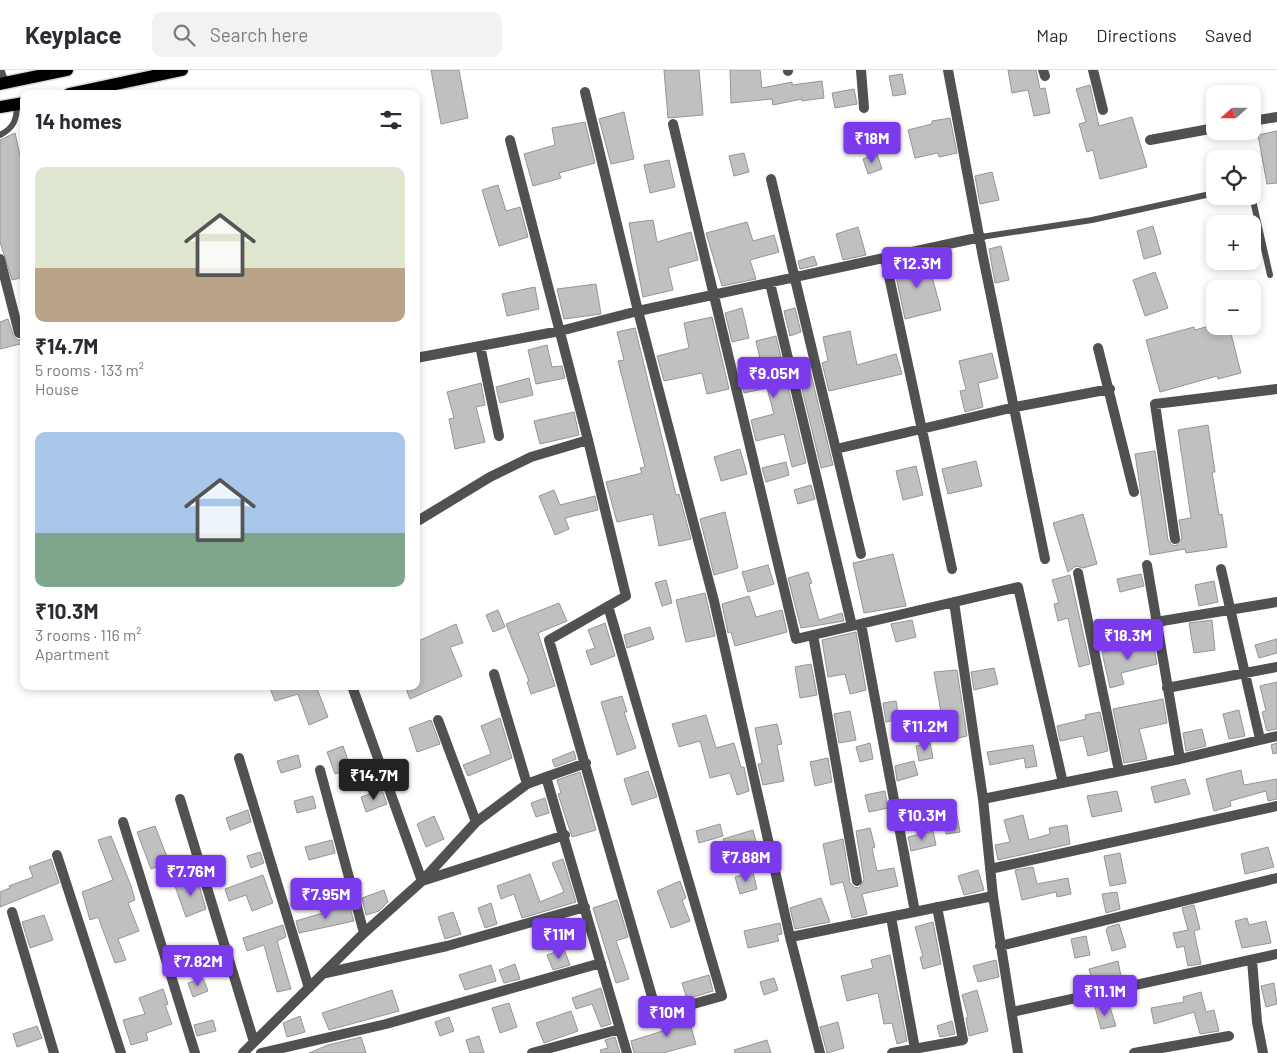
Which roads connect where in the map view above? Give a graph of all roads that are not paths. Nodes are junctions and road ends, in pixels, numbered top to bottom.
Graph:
1 (67, 70) edge
2 (182, 70) edge
3 (860, 70) edge
4 (948, 70) edge
5 (1093, 70) edge
6 (1, 80) edge
7 (102, 90) edge
8 (585, 92) dead end
9 (20, 104) edge
10 (0, 108) edge
11 (864, 108) dead end
12 (1103, 110) dead end
13 (1277, 117) edge
14 (1261, 120) edge
15 (673, 124) dead end
16 (1206, 130) edge
17 (0, 135) edge
18 (510, 140) dead end
19 (1150, 140) dead end
20 (771, 179) dead end
21 (1206, 195) edge
22 (1254, 205) edge
23 (981, 237) junction
24 (0, 258) edge
25 (885, 258) junction
26 (1270, 275) dead end
27 (795, 278) junction
28 (770, 283) junction
29 (714, 295) junction
30 (638, 311) junction
31 (560, 332) junction
32 (19, 333) dead end
33 (480, 346) junction
34 (1098, 348) dead end
35 (420, 357) edge
36 (1110, 389) junction
37 (1277, 389) edge
38 (1015, 406) junction
39 (922, 429) junction
40 (499, 436) dead end
41 (588, 440) junction
42 (836, 449) junction
43 (1134, 492) dead end
44 (420, 520) edge
45 (1176, 539) dead end
46 (861, 554) dead end
47 (1045, 559) dead end
48 (1147, 565) dead end
49 (952, 569) dead end
50 (1222, 569) dead end
51 (1078, 573) dead end
52 (954, 602) junction
53 (1277, 602) edge
54 (608, 606) junction
55 (1229, 610) junction
56 (1156, 622) junction
57 (856, 625) junction
58 (813, 636) junction
59 (1277, 667) edge
60 (1244, 672) junction
61 (494, 674) dead end
62 (1167, 688) junction
63 (353, 690) edge
64 (438, 720) dead end
65 (1277, 736) edge
66 (1260, 739) junction
67 (239, 758) dead end
68 (1180, 759) junction
69 (586, 763) junction
70 (320, 770) dead end
71 (1119, 771) junction
72 (546, 777) junction
73 (1063, 783) junction
74 (527, 784) junction
75 (180, 799) dead end
76 (983, 799) junction
77 (1277, 806) edge
78 (123, 822) dead end
79 (476, 822) junction
80 (565, 835) junction
81 (57, 855) dead end
82 (990, 870) junction
83 (1277, 878) edge
84 (422, 881) junction
85 (856, 881) dead end
86 (993, 896) junction
87 (585, 907) junction
88 (936, 907) junction
89 (12, 912) dead end
90 (915, 912) junction
91 (891, 916) junction
92 (364, 933) junction
93 (791, 937) junction
94 (1000, 946) junction
95 (1277, 954) edge
96 (1252, 960) junction
97 (602, 963) junction
98 (325, 974) junction
99 (309, 988) junction
100 (1012, 1012) junction
101 (620, 1029) junction
102 (1229, 1036) dead end
103 (254, 1042) junction
104 (915, 1048) junction
105 (54, 1053) edge
106 (121, 1053) edge
107 (194, 1053) edge
108 (243, 1053) edge
109 (261, 1053) edge
110 (532, 1053) edge
111 (627, 1053) edge
112 (820, 1053) edge
113 (892, 1053) edge
114 (1018, 1053) edge
115 (1134, 1053) edge
116 (1263, 1053) edge

1 - 6 main road
2 - 7 main road
3 - 11 street
4 - 23 street
5 - 12 street
8 - 30 street
9 - 10 main road
9 - 17 lane
13 - 14 street
15 - 29 street
16 - 19 street
18 - 31 street
20 - 27 street
21 - 23 lane
22 - 26 lane
23 - 25 street
23 - 38 street
24 - 32 street
25 - 27 street
25 - 39 street
27 - 28 street
27 - 42 street
28 - 29 street
28 - 57 street
29 - 30 street
29 - 58 street
30 - 31 street
30 - 93 street
31 - 33 street
31 - 41 street
33 - 35 street
33 - 40 street
34 - 36 street
36 - 38 street
36 - 43 street
37 - 45 street
38 - 39 street
38 - 47 street
39 - 42 street
39 - 49 street
41 - 44 street
41 - 54 street
42 - 46 street
48 - 56 street
50 - 55 street
51 - 71 street
52 - 57 street
52 - 73 street
52 - 76 street
53 - 55 street
54 - 69 street
54 - 69 street
55 - 56 street
55 - 60 street
56 - 62 street
57 - 58 street
57 - 90 street
58 - 85 street
59 - 60 street
60 - 62 street
60 - 66 street
61 - 74 street
62 - 68 street
63 - 84 street
64 - 79 street
65 - 66 street
66 - 68 street
67 - 99 street
68 - 71 street
69 - 72 street
70 - 92 street
71 - 73 street
72 - 74 street
72 - 80 street
73 - 76 street
74 - 79 street
75 - 103 street
76 - 82 street
77 - 82 street
78 - 107 street
79 - 84 street
80 - 84 street
80 - 87 street
81 - 106 street
82 - 86 street
83 - 94 street
84 - 92 street
86 - 88 street
86 - 94 street
87 - 97 street
87 - 98 street
88 - 90 street
88 - 104 street
89 - 105 street
90 - 91 street
91 - 93 street
91 - 104 street
92 - 98 street
93 - 112 street
94 - 100 street
95 - 96 street
96 - 100 street
96 - 116 street
97 - 101 street
97 - 109 street
98 - 99 street
99 - 103 street
100 - 114 street
101 - 110 street
101 - 111 street
102 - 115 street
103 - 108 street
104 - 113 street

